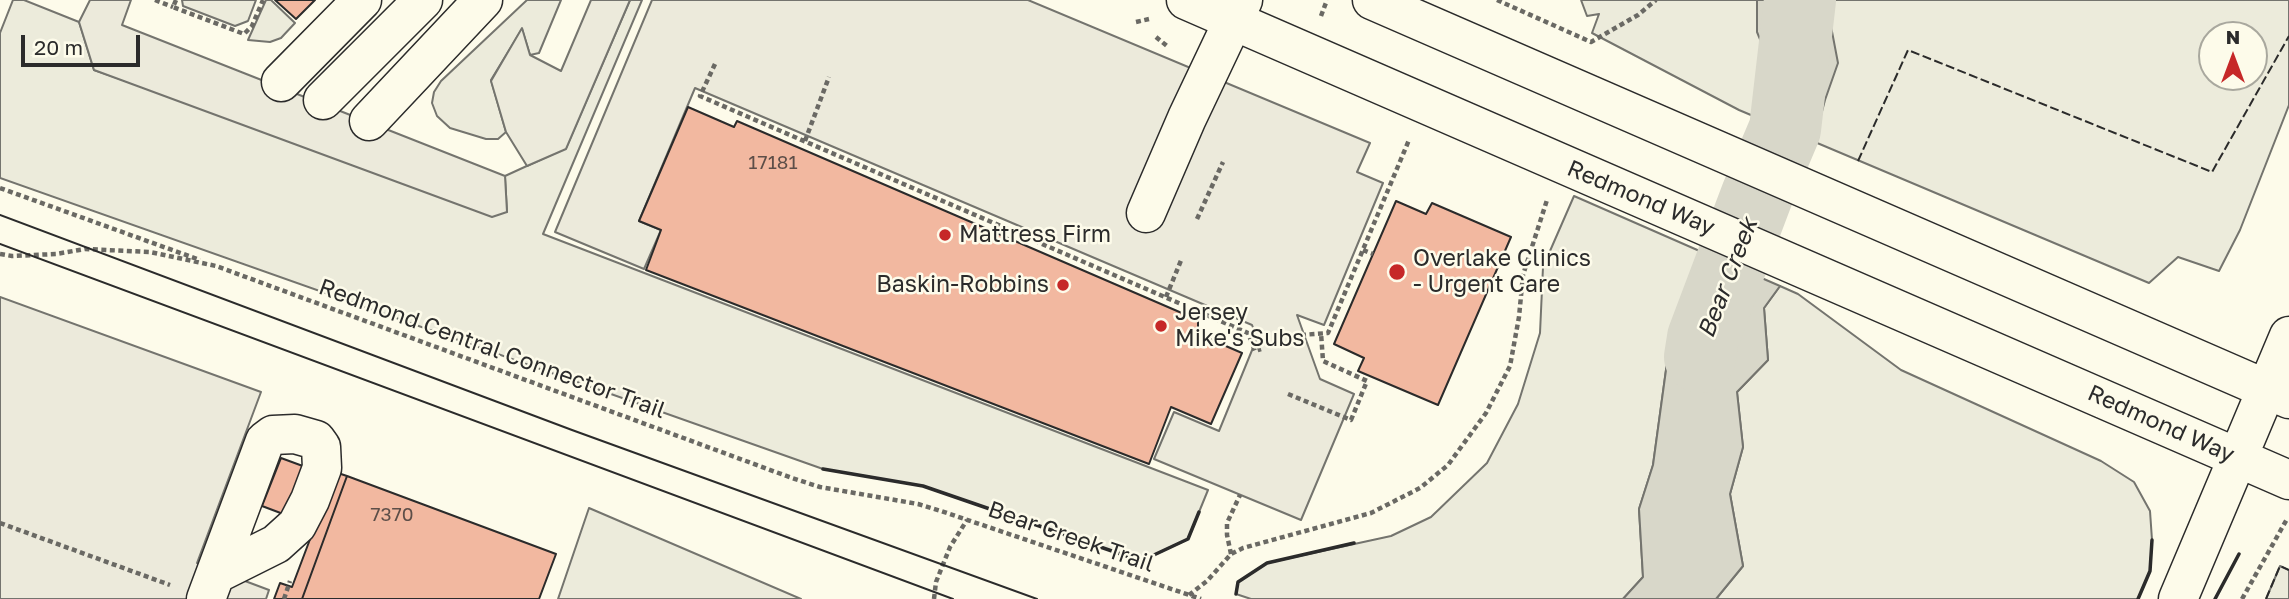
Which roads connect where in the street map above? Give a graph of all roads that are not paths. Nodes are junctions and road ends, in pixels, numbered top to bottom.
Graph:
1 (329, 0) edge
2 (362, 0) edge
3 (391, 0) edge
4 (423, 0) edge
5 (453, 0) edge
6 (483, 0) edge
7 (1186, 0) edge
8 (1372, 0) edge
9 (1238, 10) edge
10 (313, 96) junction
11 (1146, 213) dead end
12 (2289, 336) edge
13 (2278, 394) edge
14 (2238, 457) junction
15 (2289, 480) edge
16 (214, 578) edge
17 (2178, 599) edge

1 - 10 main road
2 - 10 main road
3 - 10 main road
4 - 10 main road
5 - 10 main road
6 - 10 main road
7 - 9 main road, Redmond Way
8 - 13 main road
9 - 11 main road
9 - 14 main road, Redmond Way
12 - 13 main road
13 - 14 main road
14 - 15 main road, Redmond Way
14 - 17 main road
16 - 16 main road

